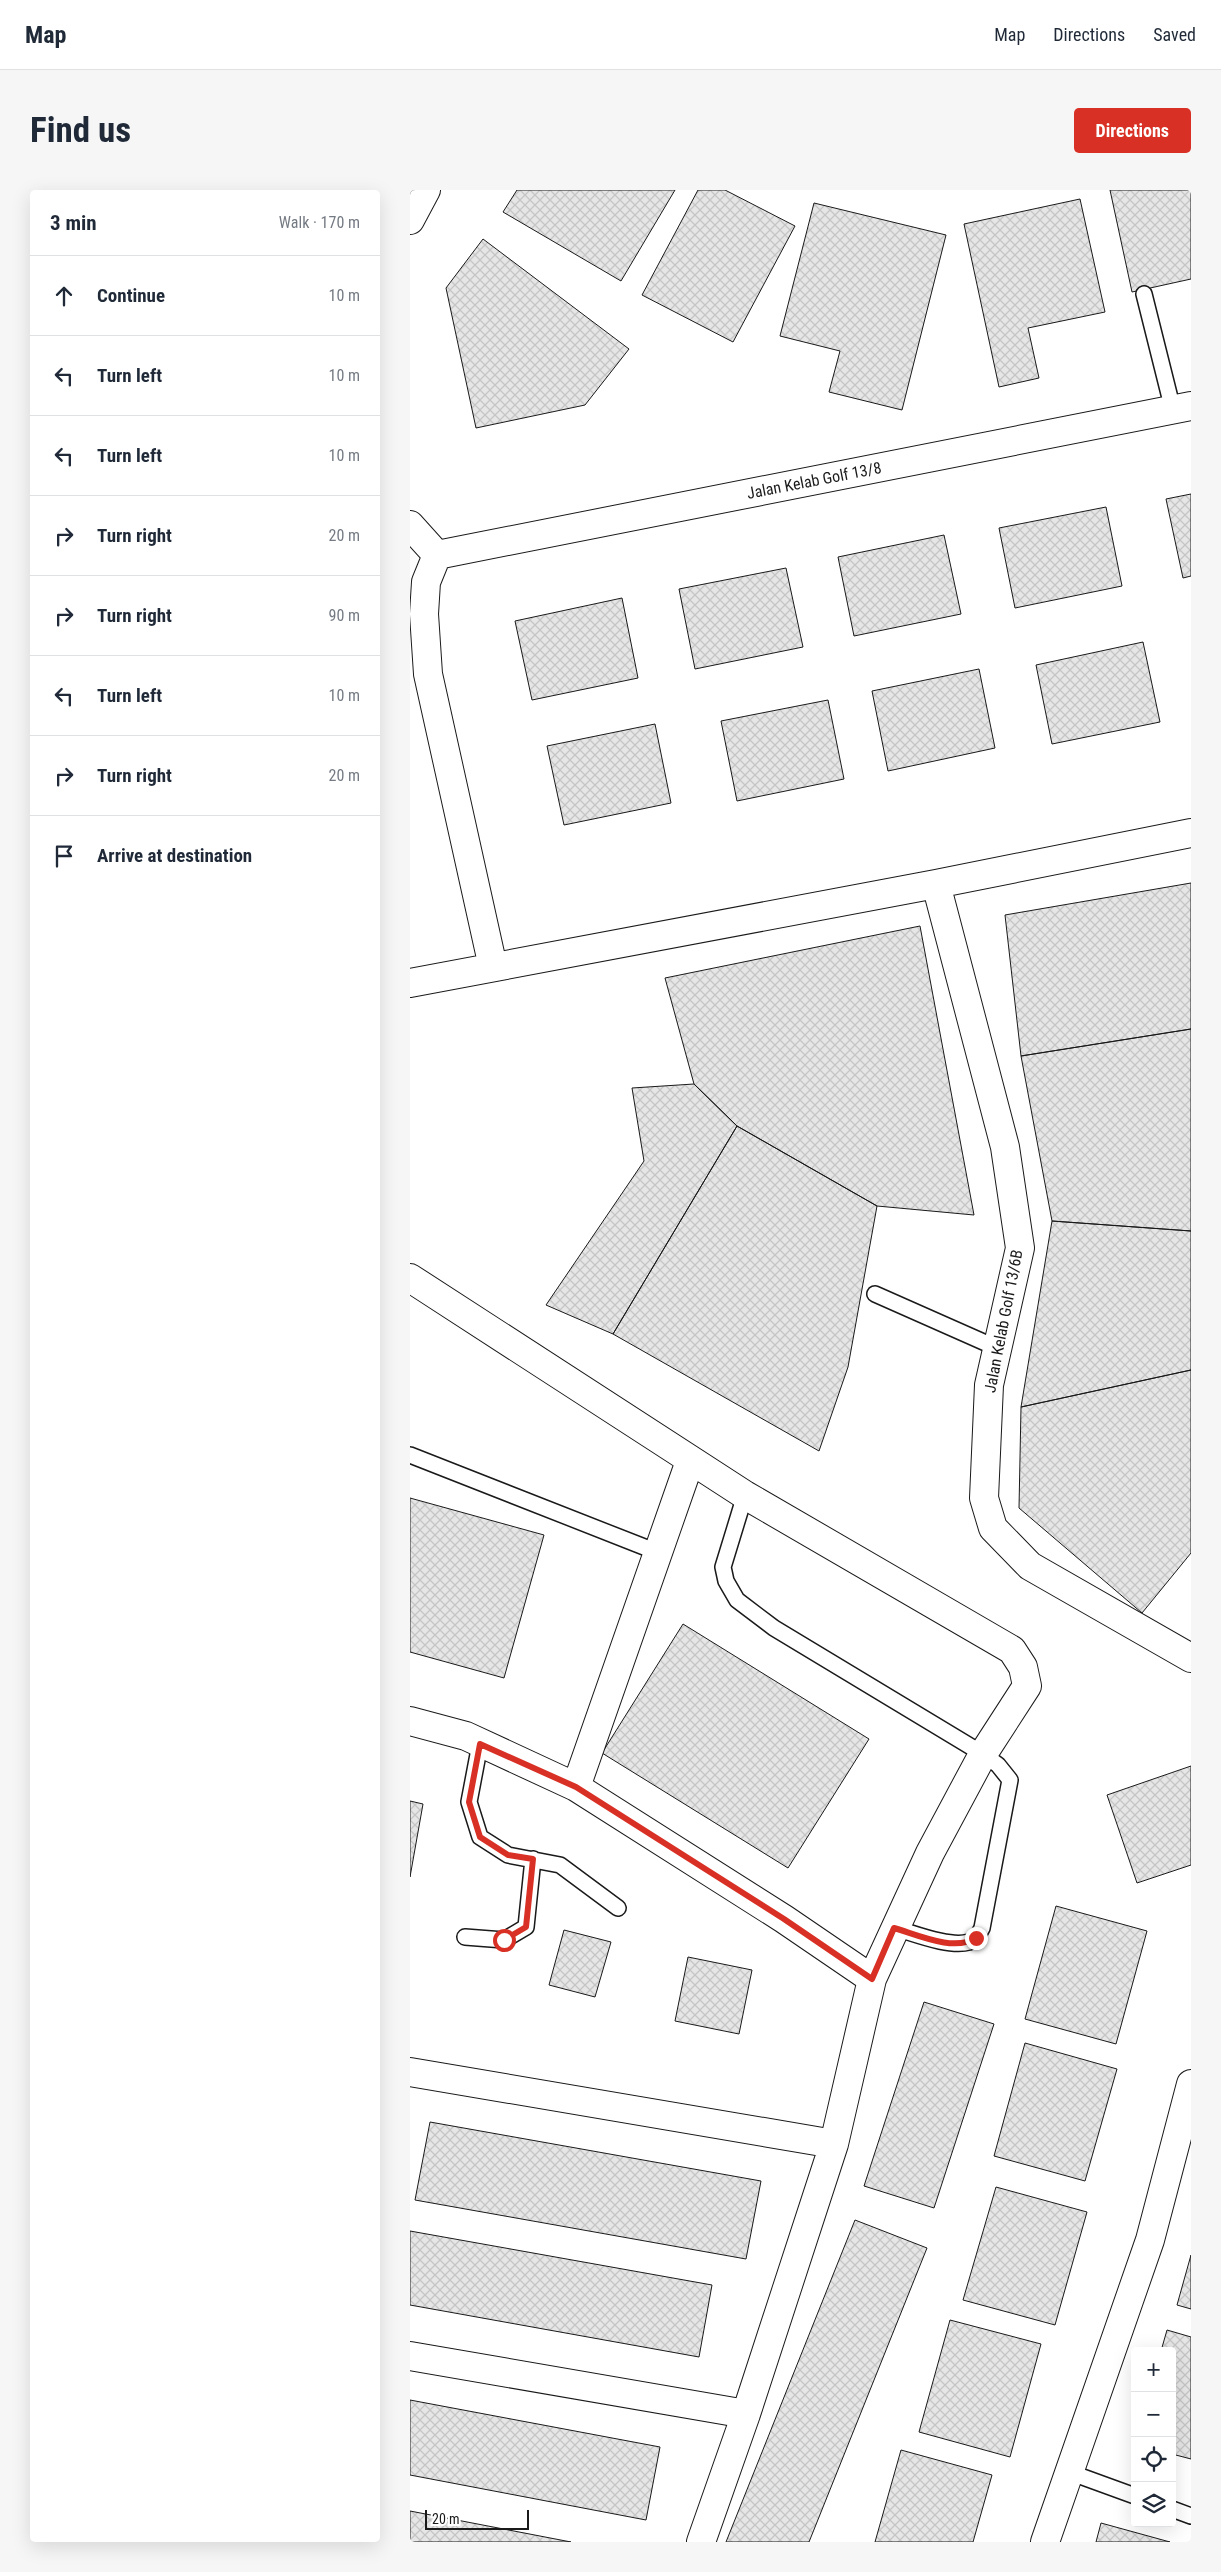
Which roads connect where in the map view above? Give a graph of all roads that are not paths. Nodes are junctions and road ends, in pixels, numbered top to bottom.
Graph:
1 (426, 190) edge
2 (410, 220) edge
3 (1144, 294) dead end
4 (1182, 408) edge
5 (410, 525) edge
6 (437, 554) junction
7 (1191, 833) edge
8 (936, 884) junction
9 (493, 967) junction
10 (410, 983) edge
11 (410, 1278) edge
12 (875, 1294) dead end
13 (997, 1348) junction
14 (410, 1455) edge
15 (690, 1461) junction
16 (745, 1495) junction
17 (656, 1552) junction
18 (1191, 1658) edge
19 (410, 1721) edge
20 (480, 1744) junction
21 (983, 1754) junction
22 (576, 1787) junction
23 (533, 1859) junction
24 (618, 1908) dead end
25 (894, 1928) junction
26 (465, 1937) dead end
27 (872, 1979) junction
28 (410, 2072) edge
29 (1191, 2084) edge
30 (834, 2144) junction
31 (410, 2356) edge
32 (746, 2414) junction
33 (1069, 2472) junction
34 (1131, 2495) edge
35 (1176, 2510) edge
36 (1191, 2516) edge
37 (701, 2542) edge
38 (1045, 2542) edge

1 - 2 street
3 - 4 lane
4 - 6 street, Jalan Kelab Golf 13/8
5 - 6 street
6 - 9 street
7 - 8 street
8 - 9 street
8 - 13 street, Jalan Kelab Golf 13/6B
9 - 10 street
11 - 15 street
12 - 13 lane
13 - 18 street, Jalan Kelab Golf 13/6B
14 - 17 lane
15 - 16 street
15 - 17 street
16 - 21 lane
16 - 21 street
17 - 22 street
19 - 20 street
20 - 22 street
20 - 23 lane
21 - 25 street
21 - 25 lane
22 - 27 street
23 - 24 lane
23 - 26 lane
25 - 27 street
27 - 30 street
28 - 30 street
29 - 33 street
30 - 32 street
31 - 32 street
32 - 37 street
33 - 34 lane
33 - 38 street
35 - 36 lane

